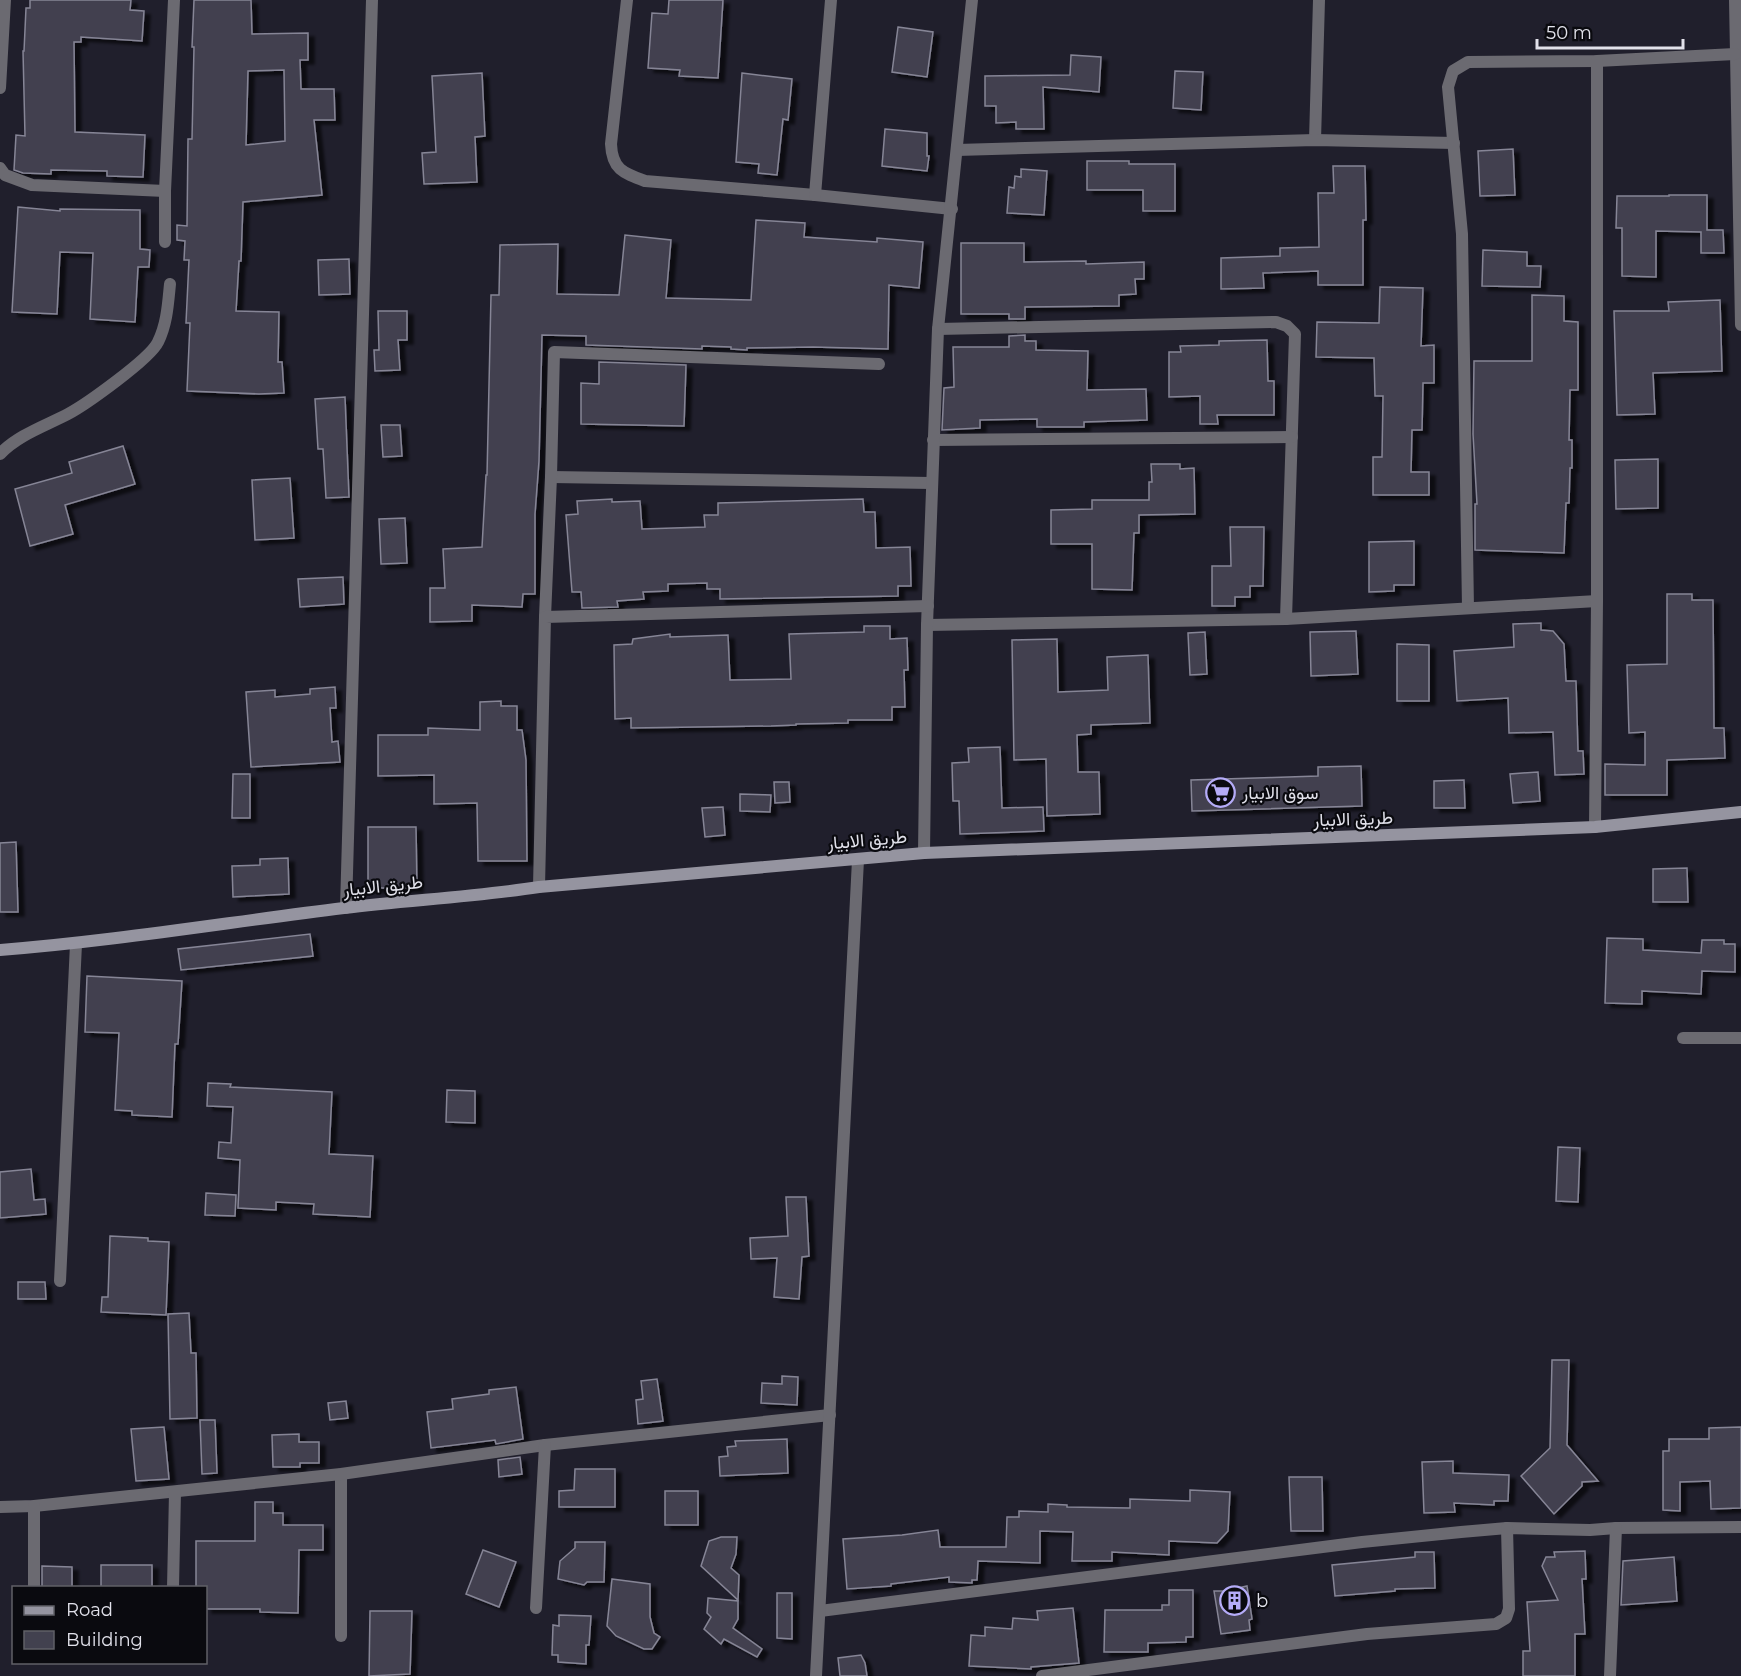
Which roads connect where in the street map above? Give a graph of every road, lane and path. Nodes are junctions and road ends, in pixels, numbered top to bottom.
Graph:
1 (4, 0) edge
2 (174, 0) edge
3 (372, 0) edge
4 (627, 0) edge
5 (831, 0) edge
6 (972, 0) edge
7 (1319, 0) edge
8 (1735, 0) edge
9 (1735, 54) junction
10 (1597, 61) junction
11 (0, 88) edge
12 (1315, 140) junction
13 (1455, 143) junction
14 (957, 150) junction
15 (0, 168) edge
16 (165, 191) junction
17 (815, 195) junction
18 (952, 209) junction
19 (165, 242) dead end
20 (170, 284) dead end
21 (1741, 325) edge
22 (938, 329) junction
23 (879, 364) dead end
24 (1292, 437) junction
25 (933, 440) junction
26 (0, 454) edge
27 (551, 477) junction
28 (931, 483) junction
29 (1597, 601) junction
30 (928, 606) junction
31 (1468, 608) junction
32 (545, 617) junction
33 (1286, 620) junction
34 (927, 625) junction
35 (1741, 812) edge
36 (1594, 827) junction
37 (924, 853) junction
38 (858, 860) junction
39 (539, 887) junction
40 (346, 908) junction
41 (76, 944) junction
42 (0, 950) edge
43 (1683, 1038) dead end
44 (1741, 1038) edge
45 (60, 1281) dead end
46 (830, 1415) junction
47 (545, 1445) junction
48 (341, 1474) junction
49 (175, 1491) junction
50 (34, 1506) junction
51 (0, 1507) edge
52 (1741, 1527) edge
53 (1507, 1528) junction
54 (1616, 1528) junction
55 (34, 1586) edge
56 (173, 1586) edge
57 (536, 1608) dead end
58 (820, 1611) junction
59 (341, 1636) dead end
60 (816, 1676) edge
61 (1042, 1676) edge
62 (1610, 1676) edge

1 - 11 street
2 - 16 street
3 - 40 street
4 - 17 street
5 - 17 street
6 - 14 street
7 - 12 street
8 - 9 street
9 - 10 street
9 - 21 street
10 - 13 street
10 - 29 street
12 - 13 street
12 - 14 street
13 - 31 street
14 - 18 street
15 - 16 street
16 - 19 street
17 - 18 street
18 - 22 street
20 - 26 street
22 - 24 street
22 - 25 street
23 - 27 street
24 - 25 street
24 - 33 street
25 - 28 street
27 - 28 street
27 - 32 street
28 - 30 street
29 - 31 street
29 - 36 street
30 - 32 street
30 - 34 street
31 - 33 street
32 - 39 street
33 - 34 street
34 - 37 street
35 - 36 main road, طريق الابيار
36 - 37 main road, طريق الابيار
37 - 38 main road, طريق الابيار
38 - 39 main road, طريق الابيار
38 - 46 street
39 - 40 main road, طريق الابيار
40 - 41 main road, طريق الابيار
41 - 42 main road, طريق الابيار
41 - 45 street
43 - 44 street
46 - 47 street
46 - 58 street
47 - 48 street
47 - 57 street
48 - 49 street
48 - 59 street
49 - 50 street
49 - 56 street
50 - 51 street
50 - 55 street
52 - 54 street
53 - 54 street
53 - 58 street
53 - 61 street
54 - 62 street
58 - 60 street

